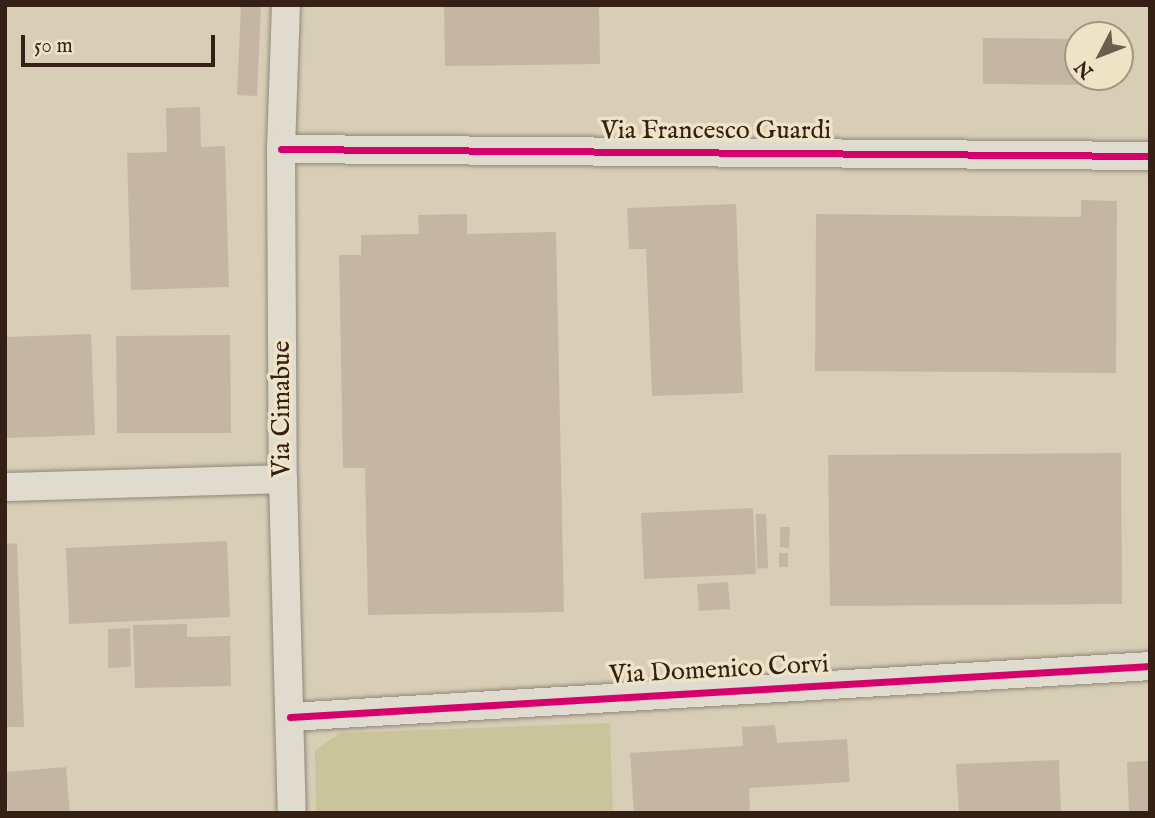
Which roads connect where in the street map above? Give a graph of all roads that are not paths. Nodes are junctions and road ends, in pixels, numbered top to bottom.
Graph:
1 (286, 5) edge
2 (281, 149) junction
3 (1150, 156) edge
4 (283, 479) junction
5 (5, 487) edge
6 (1150, 666) edge
7 (290, 717) junction
8 (292, 813) edge

1 - 2 street, Via Cimabue
2 - 3 street, Via Francesco Guardi
2 - 4 street, Via Cimabue
4 - 5 street
4 - 7 street, Via Cimabue
6 - 7 street, Via Domenico Corvi
7 - 8 street, Via Cimabue

